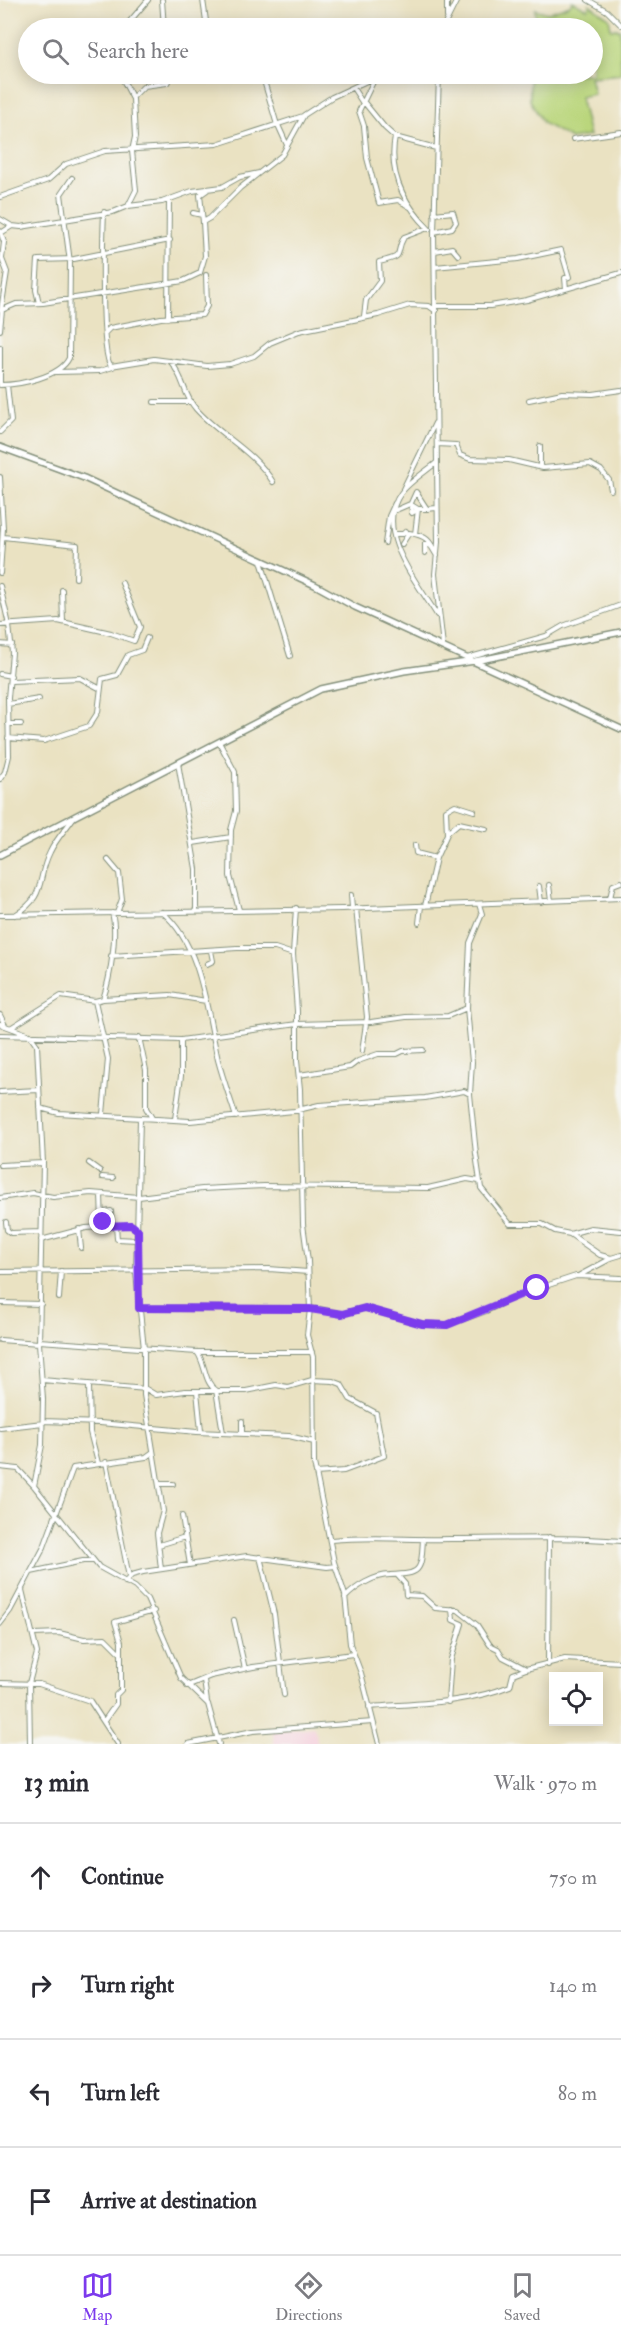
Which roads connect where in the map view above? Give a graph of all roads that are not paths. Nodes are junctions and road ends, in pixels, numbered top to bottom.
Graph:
1 (148, 0) edge
2 (162, 0) edge
3 (203, 0) edge
4 (447, 0) edge
5 (457, 0) edge
6 (588, 0) edge
7 (133, 18) edge
8 (163, 18) edge
9 (207, 18) edge
10 (448, 18) edge
11 (449, 18) edge
12 (621, 25) edge
13 (126, 84) edge
14 (159, 84) edge
15 (265, 84) edge
16 (361, 84) edge
17 (372, 84) edge
18 (439, 84) edge
19 (353, 88) junction
20 (133, 97) junction
21 (363, 101) junction
22 (304, 115) junction
23 (277, 125) junction
24 (621, 132) edge
25 (396, 136) junction
26 (573, 139) dead end
27 (287, 145) junction
28 (436, 148) junction
29 (132, 149) junction
30 (260, 173) junction
31 (72, 178) dead end
32 (210, 188) junction
33 (0, 197) edge
34 (169, 200) junction
35 (128, 206) junction
36 (410, 207) junction
37 (104, 212) junction
38 (193, 213) dead end
39 (434, 214) junction
40 (202, 215) junction
41 (0, 219) edge
42 (66, 220) junction
43 (203, 222) junction
44 (12, 226) junction
45 (428, 228) junction
46 (1, 232) edge
47 (434, 232) junction
48 (170, 240) junction
49 (435, 251) junction
50 (103, 253) junction
51 (458, 255) dead end
52 (70, 257) junction
53 (435, 267) junction
54 (621, 273) edge
55 (206, 275) dead end
56 (170, 283) junction
57 (566, 289) junction
58 (104, 293) junction
59 (70, 298) junction
60 (39, 303) junction
61 (436, 308) junction
62 (1, 310) edge
63 (363, 316) junction
64 (168, 318) junction
65 (0, 330) edge
66 (105, 333) junction
67 (0, 346) edge
68 (169, 361) junction
69 (114, 366) junction
70 (49, 374) junction
71 (0, 384) edge
72 (8, 385) junction
73 (621, 390) edge
74 (529, 400) dead end
75 (154, 402) dead end
76 (190, 402) junction
77 (437, 416) junction
78 (0, 432) edge
79 (436, 444) junction
80 (540, 446) dead end
81 (0, 447) edge
82 (436, 462) junction
83 (540, 467) junction
84 (0, 477) edge
85 (273, 482) dead end
86 (611, 490) dead end
87 (400, 494) junction
88 (411, 504) junction
89 (418, 508) junction
90 (427, 508) junction
91 (436, 508) junction
92 (396, 510) junction
93 (0, 513) edge
94 (3, 518) junction
95 (392, 522) junction
96 (405, 531) dead end
97 (394, 534) junction
98 (415, 534) junction
99 (3, 537) junction
100 (385, 543) junction
101 (396, 544) junction
102 (402, 544) dead end
103 (425, 553) dead end
104 (437, 556) junction
105 (261, 561) junction
106 (0, 573) edge
107 (76, 578) dead end
108 (122, 582) dead end
109 (0, 586) edge
110 (62, 590) dead end
111 (621, 604) edge
112 (2, 607) edge
113 (439, 618) junction
114 (63, 622) junction
115 (0, 625) edge
116 (9, 625) junction
117 (621, 632) edge
118 (147, 638) dead end
119 (0, 644) edge
120 (12, 645) junction
121 (443, 646) junction
122 (290, 656) dead end
123 (467, 658) junction
124 (475, 661) junction
125 (0, 674) edge
126 (11, 678) junction
127 (99, 689) junction
128 (39, 699) dead end
129 (8, 704) junction
130 (8, 724) junction
131 (21, 724) dead end
132 (621, 729) edge
133 (8, 738) junction
134 (218, 742) junction
135 (178, 763) junction
136 (1, 777) edge
137 (474, 811) dead end
138 (75, 816) junction
139 (486, 829) dead end
140 (447, 834) junction
141 (231, 837) junction
142 (193, 843) junction
143 (415, 845) dead end
144 (0, 855) edge
145 (436, 858) junction
146 (108, 860) dead end
147 (621, 882) edge
148 (549, 885) dead end
149 (539, 886) dead end
150 (351, 895) dead end
151 (610, 898) junction
152 (621, 898) edge
153 (551, 901) junction
154 (540, 902) junction
155 (479, 904) junction
156 (423, 906) junction
157 (296, 908) junction
158 (354, 908) junction
159 (196, 909) junction
160 (239, 910) junction
161 (161, 912) junction
162 (114, 913) junction
163 (0, 915) edge
164 (14, 915) junction
165 (419, 923) dead end
166 (191, 951) junction
167 (211, 951) junction
168 (292, 954) junction
169 (111, 956) junction
170 (207, 964) dead end
171 (103, 999) junction
172 (95, 1001) junction
173 (206, 1001) junction
174 (467, 1008) junction
175 (0, 1015) edge
176 (366, 1022) junction
177 (3, 1024) edge
178 (297, 1024) junction
179 (12, 1027) junction
180 (0, 1035) edge
181 (29, 1035) junction
182 (215, 1036) junction
183 (139, 1037) junction
184 (105, 1039) junction
185 (181, 1040) junction
186 (362, 1050) dead end
187 (423, 1050) dead end
188 (299, 1075) junction
189 (38, 1090) junction
190 (0, 1092) edge
191 (470, 1094) junction
192 (40, 1108) junction
193 (300, 1111) junction
194 (104, 1114) junction
195 (236, 1117) junction
196 (153, 1118) junction
197 (140, 1119) junction
198 (175, 1119) junction
199 (43, 1163) junction
200 (89, 1163) dead end
201 (0, 1165) edge
202 (100, 1171) dead end
203 (102, 1176) dead end
204 (113, 1178) dead end
205 (478, 1181) junction
206 (303, 1185) junction
207 (101, 1194) junction
208 (42, 1196) junction
209 (139, 1197) junction
210 (0, 1198) edge
211 (104, 1212) junction
212 (6, 1222) dead end
213 (102, 1226) junction
214 (114, 1226) junction
215 (79, 1229) junction
216 (138, 1230) junction
217 (621, 1231) edge
218 (41, 1232) junction
219 (570, 1234) junction
220 (42, 1240) junction
221 (137, 1240) junction
222 (81, 1248) dead end
223 (621, 1255) edge
224 (611, 1258) junction
225 (41, 1271) junction
226 (61, 1271) junction
227 (0, 1272) edge
228 (136, 1272) junction
229 (308, 1272) junction
230 (576, 1276) junction
231 (621, 1278) edge
232 (59, 1298) dead end
233 (0, 1303) edge
234 (41, 1304) junction
235 (139, 1308) junction
236 (310, 1309) junction
237 (0, 1340) edge
238 (39, 1342) junction
239 (144, 1348) junction
240 (197, 1352) junction
241 (312, 1352) junction
242 (42, 1380) junction
243 (312, 1380) junction
244 (89, 1386) junction
245 (144, 1389) junction
246 (216, 1390) junction
247 (197, 1391) junction
248 (242, 1421) dead end
249 (43, 1422) junction
250 (90, 1422) junction
251 (149, 1426) junction
252 (0, 1428) edge
253 (201, 1431) junction
254 (223, 1433) junction
255 (242, 1433) junction
256 (314, 1442) junction
257 (153, 1451) junction
258 (106, 1462) junction
259 (98, 1463) junction
260 (0, 1467) edge
261 (316, 1473) junction
262 (159, 1484) junction
263 (173, 1484) dead end
264 (34, 1485) junction
265 (57, 1514) junction
266 (182, 1516) dead end
267 (186, 1537) junction
268 (549, 1537) junction
269 (423, 1539) junction
270 (331, 1540) junction
271 (621, 1540) edge
272 (159, 1545) junction
273 (260, 1557) junction
274 (94, 1562) junction
275 (190, 1565) junction
276 (335, 1566) junction
277 (161, 1569) junction
278 (31, 1573) junction
279 (398, 1576) junction
280 (129, 1577) junction
281 (125, 1582) junction
282 (22, 1590) junction
283 (345, 1598) junction
284 (452, 1609) junction
285 (154, 1611) junction
286 (234, 1620) dead end
287 (0, 1624) edge
288 (34, 1634) junction
289 (120, 1652) junction
290 (353, 1654) junction
291 (280, 1663) junction
292 (620, 1663) edge
293 (548, 1665) junction
294 (245, 1669) junction
295 (526, 1669) junction
296 (204, 1679) junction
297 (0, 1683) edge
298 (29, 1683) junction
299 (187, 1686) junction
300 (284, 1695) dead end
301 (448, 1702) junction
302 (208, 1704) junction
303 (369, 1707) junction
304 (104, 1721) junction
305 (373, 1722) junction
306 (216, 1738) junction
307 (30, 1744) edge
308 (118, 1744) edge
309 (188, 1744) edge
310 (219, 1744) edge
311 (379, 1744) edge

1 - 7 street
2 - 8 street
3 - 9 street
4 - 10 street
5 - 11 street
6 - 12 street
13 - 20 street
14 - 20 street
15 - 23 street
16 - 19 street
17 - 21 street
18 - 28 street
19 - 21 street
19 - 22 street
20 - 29 street
21 - 25 street
21 - 36 street
22 - 23 street
22 - 27 street
23 - 27 street
23 - 29 street
24 - 26 street
25 - 28 street
25 - 36 street
27 - 30 street
28 - 39 street
29 - 33 street
29 - 35 street
30 - 32 street
30 - 43 street
31 - 42 street
32 - 34 street
32 - 40 street
34 - 35 street
34 - 48 street
35 - 37 street
36 - 45 street
37 - 42 street
37 - 50 street
38 - 40 street
39 - 47 street
39 - 47 street
40 - 43 street
41 - 44 street
42 - 44 street
42 - 52 street
43 - 56 street
44 - 46 street
45 - 47 street
45 - 63 street
46 - 62 street
47 - 49 street
48 - 50 street
48 - 56 street
49 - 51 street
49 - 53 street
50 - 52 street
50 - 58 street
52 - 59 street
52 - 60 street
53 - 57 street
53 - 61 street
54 - 57 street
55 - 64 street
56 - 58 street
56 - 64 street
57 - 61 street
58 - 59 street
58 - 66 street
59 - 60 street
59 - 70 street
60 - 62 street
61 - 63 street
61 - 77 street
62 - 65 street
63 - 68 street
64 - 66 street
66 - 69 street
67 - 71 street
68 - 69 street
68 - 76 street
69 - 70 street
70 - 72 street
71 - 72 street
72 - 78 street
73 - 74 street
75 - 76 street
76 - 85 street
77 - 79 street
77 - 87 street
79 - 82 street
79 - 83 street
80 - 83 street
81 - 105 street
82 - 87 street
82 - 91 street
83 - 86 street
84 - 94 street
87 - 92 street
87 - 100 street
88 - 89 street
88 - 90 street
88 - 92 street
89 - 90 street
89 - 98 street
90 - 91 street
91 - 104 street
92 - 95 street
93 - 94 street
94 - 99 street
95 - 97 street
95 - 100 street
96 - 97 street
97 - 101 street
98 - 102 street
98 - 104 street
99 - 106 street
99 - 107 street
100 - 101 street
101 - 113 street
103 - 104 street
104 - 113 street
105 - 121 street
105 - 122 street
108 - 114 street
109 - 112 street
110 - 114 street
111 - 123 street
112 - 116 street
113 - 121 street
114 - 116 street
115 - 116 street
116 - 120 street
117 - 124 street
118 - 127 street
119 - 120 street
120 - 126 street
121 - 123 street
123 - 124 street
124 - 132 street
124 - 134 street
125 - 126 street
126 - 127 street
126 - 129 street
127 - 133 street
128 - 129 street
129 - 130 street
130 - 131 street
130 - 133 street
133 - 136 street
134 - 135 street
134 - 141 street
135 - 138 street
135 - 142 street
137 - 140 street
138 - 144 street
138 - 164 street
139 - 140 street
140 - 145 street
141 - 142 street
141 - 160 street
142 - 159 street
143 - 145 street
145 - 156 street
146 - 162 street
147 - 151 street
148 - 153 street
149 - 154 street
150 - 158 street
151 - 152 street
151 - 153 street
153 - 154 street
154 - 155 street
155 - 156 street
155 - 174 street
156 - 158 street
156 - 165 street
157 - 158 street
157 - 160 street
157 - 168 street
158 - 176 street
159 - 160 street
159 - 161 street
161 - 162 street
161 - 166 street
162 - 164 street
162 - 169 street
163 - 164 street
166 - 167 street
166 - 169 street
166 - 173 street
167 - 168 street
167 - 170 street
168 - 178 street
169 - 171 street
171 - 172 street
171 - 173 street
172 - 179 street
172 - 184 street
173 - 182 street
174 - 176 street
174 - 191 street
175 - 177 street
176 - 178 street
176 - 186 street
177 - 179 street
178 - 182 street
178 - 188 street
179 - 181 street
180 - 181 street
181 - 184 street
181 - 189 street
182 - 185 street
182 - 195 street
183 - 184 street
183 - 185 street
183 - 196 street
184 - 194 street
185 - 198 street
187 - 188 street
188 - 193 street
189 - 190 street
189 - 192 street
191 - 193 street
191 - 205 street
192 - 194 street
192 - 199 street
193 - 195 street
193 - 206 street
194 - 197 street
195 - 198 street
196 - 197 street
196 - 198 street
197 - 209 street
199 - 201 street
199 - 208 street
200 - 202 street
203 - 204 street
205 - 206 street
205 - 219 street
206 - 209 street
206 - 229 street
207 - 208 street
207 - 209 street
207 - 211 street
208 - 210 street
208 - 218 street
209 - 216 street
211 - 213 street
211 - 214 street
212 - 218 street
213 - 214 street
213 - 215 street
214 - 216 street
214 - 221 street
215 - 220 street
215 - 222 street
216 - 221 street
217 - 219 street
218 - 220 street
219 - 224 street
220 - 225 street
221 - 228 street
223 - 224 street
224 - 230 street
225 - 226 street
225 - 227 street
225 - 234 street
226 - 228 street
226 - 232 street
228 - 229 street
228 - 235 street
229 - 236 street
230 - 231 street
230 - 236 street
233 - 234 street
234 - 238 street
235 - 236 street
235 - 239 street
236 - 241 street
237 - 238 street
238 - 239 street
238 - 242 street
239 - 240 street
239 - 245 street
240 - 241 street
240 - 246 street
241 - 243 street
242 - 244 street
242 - 249 street
243 - 246 street
243 - 256 street
243 - 261 street
244 - 245 street
244 - 250 street
245 - 247 street
245 - 251 street
246 - 247 street
246 - 254 street
247 - 253 street
248 - 255 street
249 - 250 street
249 - 252 street
249 - 264 street
250 - 251 street
250 - 259 street
251 - 253 street
251 - 257 street
253 - 254 street
254 - 255 street
255 - 256 street
256 - 261 street
257 - 258 street
257 - 262 street
258 - 259 street
258 - 280 street
259 - 265 street
260 - 264 street
261 - 270 street
262 - 263 street
262 - 272 street
264 - 265 street
265 - 274 street
265 - 278 street
266 - 267 street
267 - 272 street
267 - 275 street
268 - 269 street
268 - 271 street
268 - 293 street
269 - 270 street
269 - 279 street
270 - 276 street
272 - 277 street
273 - 275 street
273 - 276 street
273 - 291 street
274 - 278 street
274 - 281 street
275 - 277 street
276 - 283 street
277 - 280 street
278 - 282 street
279 - 283 street
279 - 284 street
280 - 281 street
281 - 285 street
282 - 287 street
282 - 288 street
283 - 290 street
284 - 295 street
284 - 301 street
285 - 289 street
285 - 299 street
286 - 294 street
288 - 289 street
288 - 298 street
289 - 304 street
290 - 291 street
290 - 303 street
291 - 294 street
291 - 300 street
292 - 293 street
293 - 295 street
294 - 296 street
295 - 301 street
296 - 299 street
296 - 302 street
297 - 298 street
298 - 304 street
298 - 307 street
299 - 302 street
301 - 303 street
302 - 306 street
303 - 305 street
304 - 308 street
305 - 306 street
305 - 311 street
306 - 309 street
306 - 310 street

